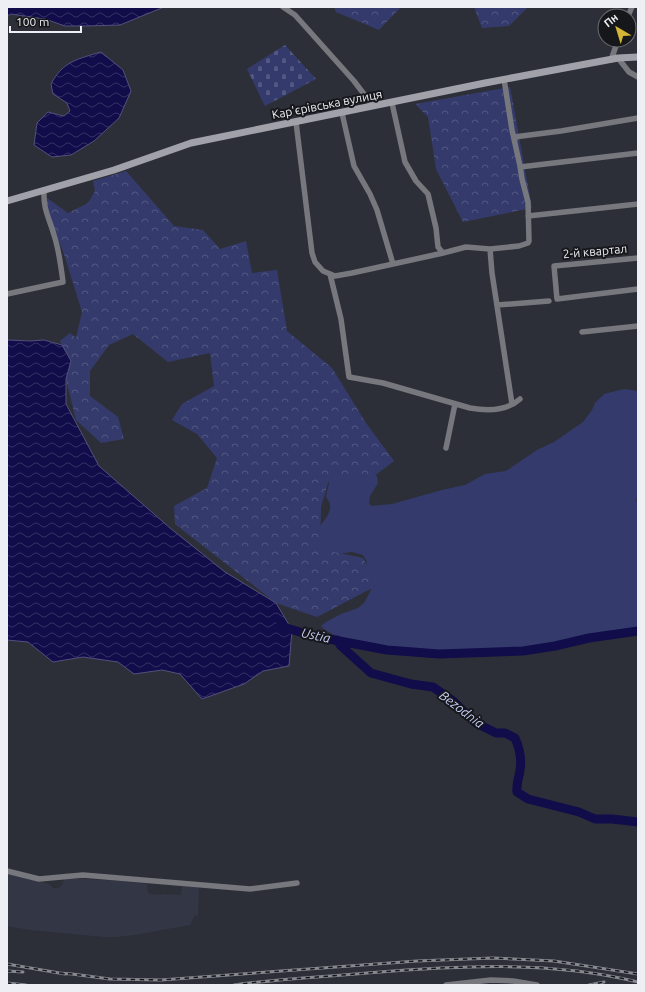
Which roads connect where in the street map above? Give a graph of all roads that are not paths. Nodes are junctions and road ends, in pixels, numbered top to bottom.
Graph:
1 (283, 7) edge
2 (617, 48) edge
3 (638, 57) edge
4 (615, 59) junction
5 (638, 77) edge
6 (504, 79) junction
7 (392, 102) junction
8 (374, 106) junction
9 (342, 113) junction
10 (638, 118) edge
11 (296, 122) junction
12 (514, 137) junction
13 (638, 153) edge
14 (520, 167) junction
15 (44, 190) junction
16 (7, 201) edge
17 (638, 204) edge
18 (528, 216) junction
19 (490, 249) junction
20 (443, 253) junction
21 (638, 258) edge
22 (393, 264) junction
23 (330, 274) junction
24 (638, 289) edge
25 (7, 294) edge
26 (549, 301) dead end
27 (497, 306) junction
28 (638, 326) edge
29 (582, 332) dead end
30 (520, 399) dead end
31 (455, 404) junction
32 (512, 404) junction
33 (446, 448) dead end
34 (7, 871) edge
35 (297, 883) dead end
36 (446, 985) edge
37 (537, 985) edge

1 - 8 street
2 - 4 street
3 - 4 street, Кар'єрівська вулиця
4 - 5 street
4 - 6 street, Кар'єрівська вулиця
6 - 7 street, Кар'єрівська вулиця
6 - 12 street
7 - 8 street, Кар'єрівська вулиця
7 - 20 street
8 - 9 street, Кар'єрівська вулиця
9 - 11 street, Кар'єрівська вулиця
9 - 22 street
10 - 12 street
11 - 15 street, Кар'єрівська вулиця
11 - 23 street
12 - 14 street
13 - 14 street
14 - 18 street
15 - 16 street, Кар'єрівська вулиця
15 - 25 street
17 - 18 street
18 - 19 street
19 - 20 street
19 - 27 street
20 - 22 street
21 - 24 street, 2-й квартал
22 - 23 street
23 - 31 street
26 - 27 street
27 - 32 street
28 - 29 street
30 - 32 street
31 - 32 street
31 - 33 street
34 - 35 street
36 - 37 street

